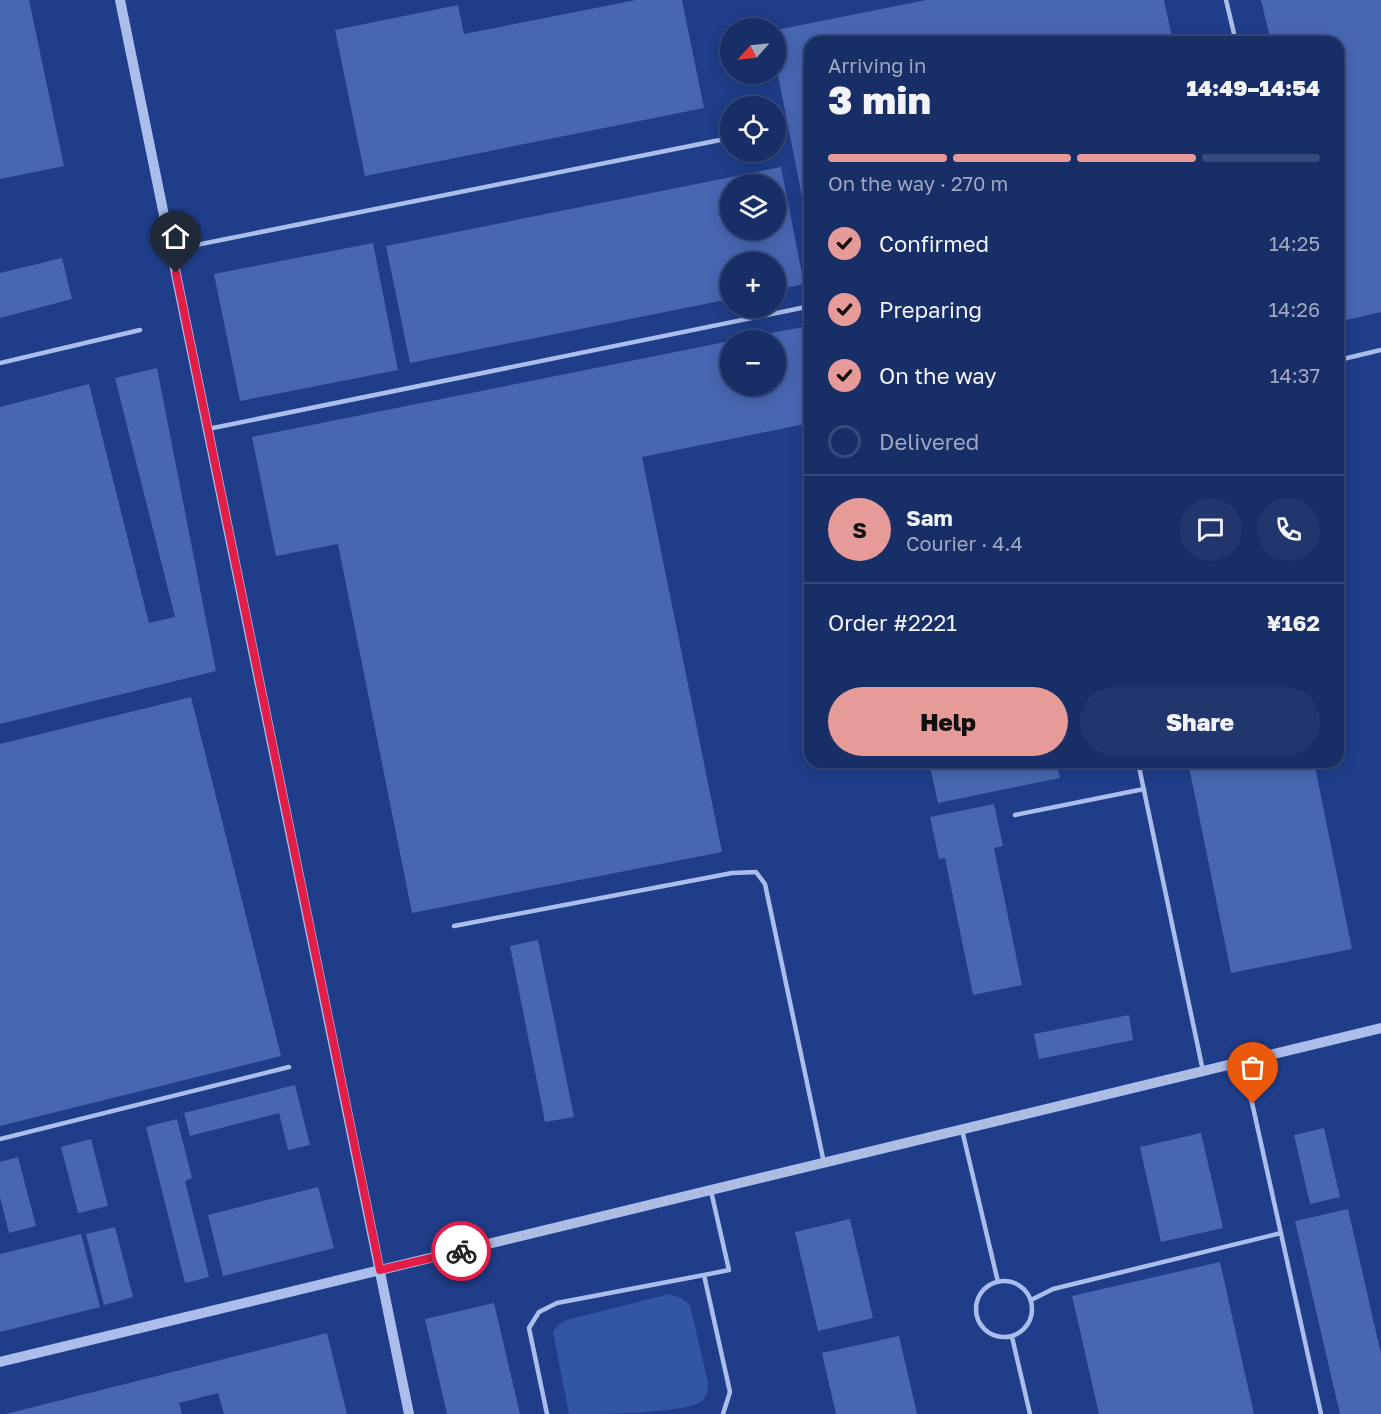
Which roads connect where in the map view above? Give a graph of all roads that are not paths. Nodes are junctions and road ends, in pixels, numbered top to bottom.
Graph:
1 (120, 0) edge
2 (1226, 0) edge
3 (1235, 36) edge
4 (720, 140) edge
5 (171, 250) junction
6 (804, 307) edge
7 (140, 330) dead end
8 (1381, 350) edge
9 (1344, 359) edge
10 (0, 363) edge
11 (208, 429) junction
12 (1139, 768) edge
13 (1144, 789) junction
14 (1015, 815) dead end
15 (454, 926) dead end
16 (1381, 1028) edge
17 (1243, 1061) junction
18 (289, 1067) dead end
19 (1203, 1071) junction
20 (962, 1129) junction
21 (0, 1139) edge
22 (824, 1163) junction
23 (711, 1190) junction
24 (1281, 1233) junction
25 (380, 1270) junction
26 (704, 1275) junction
27 (998, 1282) junction
28 (1031, 1300) junction
29 (1011, 1337) junction
30 (0, 1362) edge
31 (409, 1414) edge
32 (548, 1414) edge
33 (723, 1414) edge
34 (1030, 1414) edge
35 (1321, 1414) edge

1 - 5 street
2 - 3 lane
4 - 5 lane
5 - 11 street
6 - 11 lane
7 - 10 lane
8 - 9 lane
11 - 25 street
12 - 13 lane
13 - 14 lane
13 - 19 lane
15 - 22 lane
16 - 17 street
17 - 19 street
17 - 24 lane
18 - 21 lane
19 - 20 street
20 - 22 street
20 - 27 lane
22 - 23 street
23 - 25 street
23 - 26 lane
24 - 28 lane
24 - 35 lane
25 - 30 street
25 - 31 street
26 - 32 lane
26 - 33 lane
27 - 28 lane
27 - 29 lane
28 - 29 lane
29 - 34 lane

